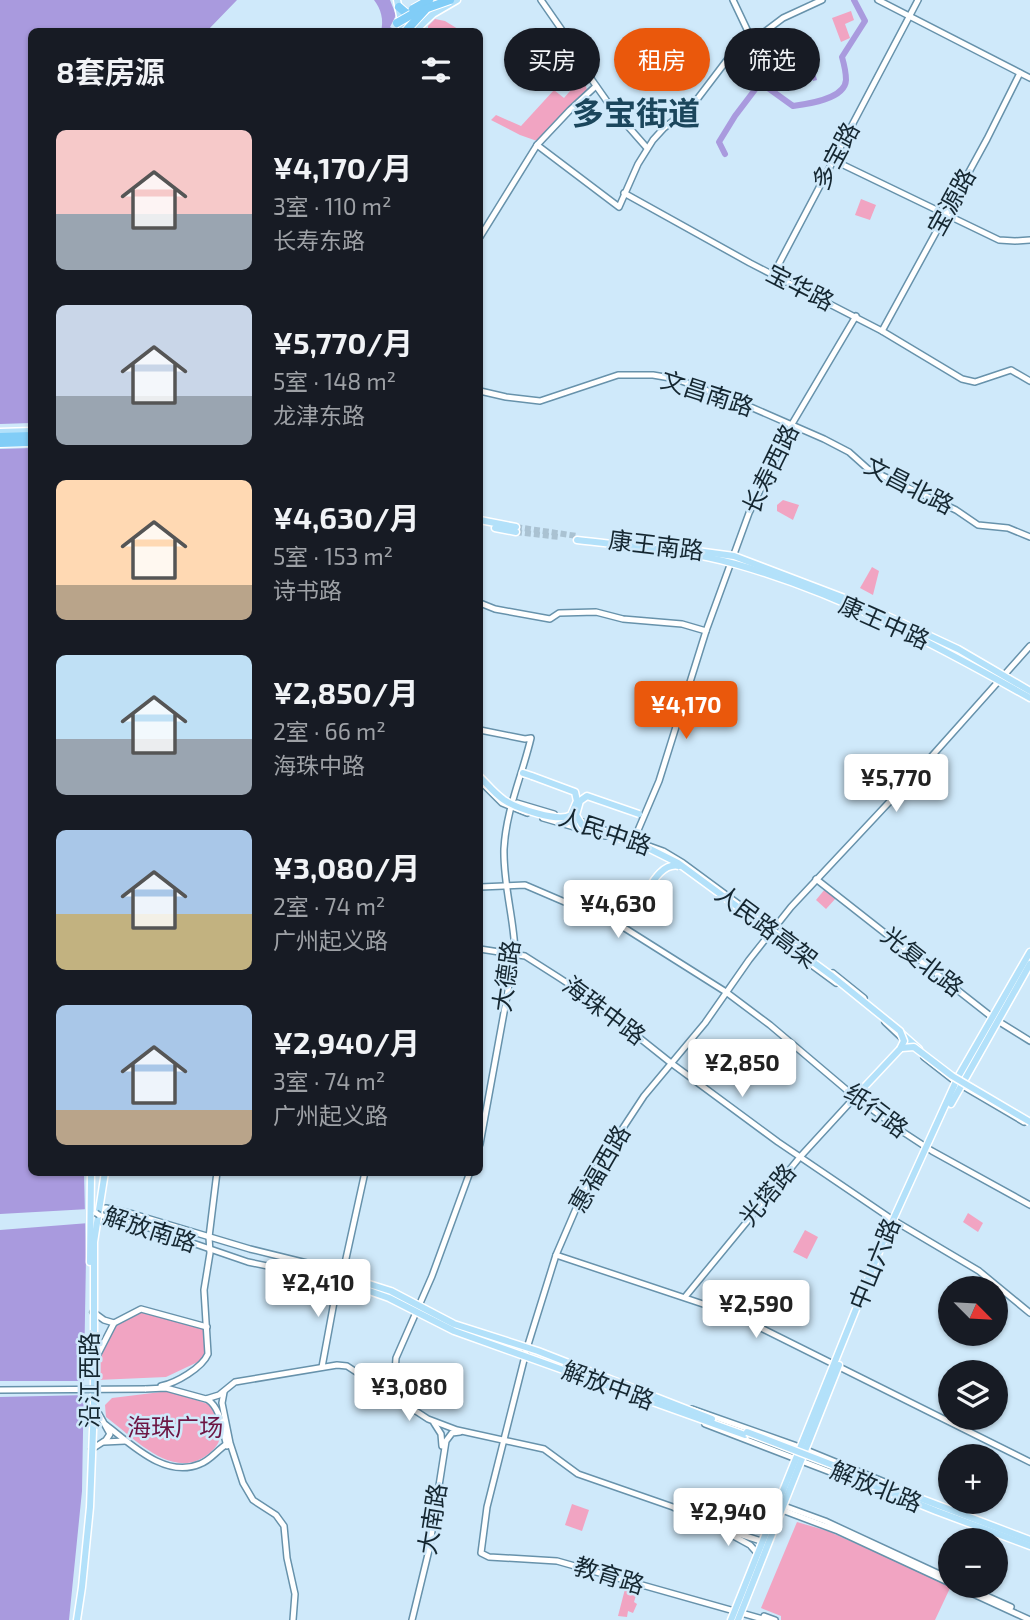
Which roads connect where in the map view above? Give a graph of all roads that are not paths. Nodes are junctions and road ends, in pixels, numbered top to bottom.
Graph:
1 (429, 0) edge
2 (441, 0) edge
3 (450, 0) edge
4 (457, 0) edge
5 (539, 0) edge
6 (733, 0) edge
7 (822, 0) edge
8 (878, 0) edge
9 (918, 0) edge
10 (398, 3) edge
11 (423, 15) junction
12 (910, 16) junction
13 (397, 25) edge
14 (411, 28) edge
15 (412, 28) edge
16 (414, 28) edge
17 (557, 28) edge
18 (559, 28) edge
19 (746, 28) edge
20 (768, 28) edge
21 (724, 64) edge
22 (1020, 73) junction
23 (1030, 78) edge
24 (591, 91) edge
25 (600, 91) edge
26 (537, 145) junction
27 (647, 148) junction
28 (833, 160) junction
29 (624, 193) junction
30 (945, 214) junction
31 (483, 232) edge
32 (1030, 240) edge
33 (773, 275) junction
34 (856, 316) junction
35 (882, 331) junction
36 (1030, 381) edge
37 (483, 392) edge
38 (792, 424) junction
39 (28, 430) edge
40 (0, 433) edge
41 (28, 436) edge
42 (28, 442) edge
43 (0, 443) edge
44 (483, 523) edge
45 (516, 529) tunnel mouth
46 (1030, 537) edge
47 (577, 538) tunnel mouth
48 (732, 560) junction
49 (483, 604) edge
50 (706, 631) junction
51 (1030, 646) edge
52 (1000, 677) junction
53 (1030, 691) edge
54 (1030, 698) edge
55 (483, 731) edge
56 (523, 773) junction
57 (483, 780) edge
58 (483, 781) edge
59 (511, 804) junction
60 (641, 815) junction
61 (561, 819) junction
62 (582, 825) junction
63 (633, 842) junction
64 (684, 867) junction
65 (816, 879) junction
66 (507, 885) junction
67 (483, 887) edge
68 (641, 900) dead end
69 (771, 933) junction
70 (483, 949) edge
71 (514, 952) junction
72 (1030, 952) edge
73 (1030, 964) edge
74 (726, 992) junction
75 (995, 1019) junction
76 (900, 1031) junction
77 (1030, 1041) edge
78 (900, 1049) junction
79 (928, 1058) junction
80 (671, 1063) junction
81 (959, 1081) junction
82 (855, 1097) junction
83 (1030, 1122) edge
84 (483, 1127) edge
85 (928, 1148) junction
86 (800, 1157) junction
87 (91, 1176) edge
88 (104, 1176) edge
89 (216, 1176) edge
90 (364, 1176) edge
91 (468, 1176) edge
92 (92, 1185) junction
93 (103, 1185) junction
94 (1030, 1205) edge
95 (116, 1210) junction
96 (97, 1212) junction
97 (112, 1219) junction
98 (894, 1221) junction
99 (95, 1237) junction
100 (209, 1237) junction
101 (232, 1244) junction
102 (210, 1249) junction
103 (227, 1255) junction
104 (556, 1255) junction
105 (344, 1279) junction
106 (371, 1284) junction
107 (685, 1297) junction
108 (418, 1309) junction
109 (93, 1312) junction
110 (1030, 1313) edge
111 (114, 1324) junction
112 (207, 1327) junction
113 (526, 1352) junction
114 (540, 1361) junction
115 (94, 1363) junction
116 (836, 1366) junction
117 (322, 1367) junction
118 (520, 1373) junction
119 (227, 1387) junction
120 (145, 1388) junction
121 (0, 1389) edge
122 (206, 1399) junction
123 (400, 1401) junction
124 (93, 1405) junction
125 (685, 1410) junction
126 (432, 1421) junction
127 (106, 1425) junction
128 (467, 1432) junction
129 (504, 1439) junction
130 (125, 1441) junction
131 (103, 1442) junction
132 (228, 1444) junction
133 (92, 1449) junction
134 (800, 1454) junction
135 (1030, 1462) edge
136 (922, 1502) junction
137 (783, 1508) junction
138 (972, 1525) junction
139 (717, 1527) junction
140 (973, 1528) edge
141 (980, 1528) edge
142 (1008, 1537) edge
143 (766, 1542) junction
144 (1028, 1543) edge
145 (481, 1553) joint
146 (758, 1554) junction
147 (938, 1576) edge
148 (81, 1587) junction
149 (984, 1598) edge
150 (989, 1598) edge
151 (739, 1614) edge
152 (1030, 1618) edge
153 (75, 1620) edge
154 (291, 1620) edge
155 (410, 1620) edge
156 (731, 1620) edge
157 (766, 1620) edge
158 (775, 1620) edge

1 - 13 highway, bridge
2 - 11 highway
2 - 14 highway, bridge
3 - 13 highway, bridge
4 - 16 main road
5 - 17 street
5 - 18 street
6 - 19 street
7 - 20 street
8 - 12 street
9 - 12 street, 多宝路
10 - 11 highway
10 - 13 main road
11 - 15 highway
12 - 22 street
12 - 28 street, 多宝路
21 - 27 street
22 - 23 street
22 - 30 street, 宝源路
24 - 26 street
25 - 27 street
26 - 29 street
26 - 31 street
27 - 29 street
28 - 30 street
28 - 33 street, 多宝路
29 - 33 street, 宝华路
30 - 32 street
30 - 35 street, 宝源路
33 - 34 street, 宝华路
34 - 35 street, 宝华路
34 - 38 street, 长寿西路
35 - 36 street, 宝华路
37 - 38 street, 文昌南路
38 - 46 street, 文昌北路
38 - 48 street, 长寿西路
39 - 40 main road
40 - 41 highway
42 - 43 highway
44 - 45 main road
47 - 48 main road, 康王南路
48 - 50 street, 长寿西路
48 - 52 main road, 康王中路
49 - 50 street
50 - 60 street, 长寿西路
51 - 52 street, 惠福西路
52 - 53 main road, 康王中路
52 - 54 main road, 康王中路
52 - 65 street, 惠福西路
55 - 56 street, 大德路
56 - 59 street, 大德路
56 - 61 main road, bridge
57 - 61 main road, 人民路高架, bridge
58 - 59 street
59 - 63 street, 人民中路
59 - 66 street, 大德路
60 - 62 main road, bridge
60 - 63 street, 长寿西路
61 - 62 main road, 人民路高架, bridge
62 - 64 main road, 人民路高架, bridge
63 - 69 street, 人民中路
64 - 68 main road, bridge
64 - 76 main road, 人民路高架, bridge
65 - 69 street, 惠福西路
65 - 75 street, 光复北路
66 - 67 street, 纸行路
66 - 71 street, 大德路
66 - 74 street, 纸行路
69 - 74 street, 惠福西路
69 - 81 street, 人民中路
70 - 71 street
71 - 80 street, 海珠中路
71 - 84 street, 大德路
72 - 75 main road
73 - 75 main road
74 - 80 street, 惠福西路
74 - 82 street, 纸行路
75 - 77 street, 光复北路
75 - 81 main road, 中山六路
76 - 78 main road, bridge
76 - 79 main road, 人民路高架, bridge
78 - 79 main road, bridge
78 - 82 main road
79 - 83 main road, 人民路高架, bridge
80 - 86 street, 海珠中路
80 - 104 street, 惠福西路
81 - 83 street, 人民中路
81 - 85 main road, 中山六路
82 - 85 street, 纸行路
82 - 86 street, 光塔路
85 - 94 street, 纸行路
85 - 98 main road, 中山六路
86 - 98 street, 海珠中路
86 - 107 street, 光塔路
87 - 92 main road, 沿江西路
88 - 93 main road
89 - 100 street
90 - 106 street
91 - 108 street
92 - 93 main road
92 - 96 main road, 沿江西路
93 - 96 main road
95 - 96 street, 解放南路
95 - 97 street
95 - 100 street, 解放南路
96 - 97 street, 解放南路
96 - 99 main road, 沿江西路
96 - 148 main road, 沿江西路
97 - 99 street
97 - 102 street, 解放南路
98 - 110 street, 海珠中路
98 - 116 main road, 中山六路
99 - 109 main road, 沿江西路
100 - 101 street, 解放南路
100 - 102 street
101 - 103 street
101 - 105 street, 解放南路
102 - 103 street, 解放南路
102 - 112 street
103 - 105 street, 解放南路
104 - 107 street
104 - 113 street, 惠福西路
105 - 106 main road, 解放南路
105 - 108 main road, 解放南路
105 - 117 street
106 - 108 main road, 解放南路
107 - 116 street
108 - 113 main road, 解放中路
108 - 123 street
109 - 111 street
109 - 115 main road, 沿江西路
111 - 112 street
111 - 115 street
112 - 120 street
113 - 114 main road, 解放中路
113 - 118 street, 惠福西路
113 - 125 main road, 解放中路
114 - 118 street
114 - 125 main road, 解放中路
115 - 124 main road, 沿江西路
116 - 134 main road, 中山六路
116 - 135 street
117 - 119 street
117 - 123 street
118 - 129 street, 惠福西路
119 - 122 street
119 - 132 street
120 - 121 street, bridge
120 - 122 street
122 - 132 street
123 - 126 street
124 - 127 street
124 - 133 main road, 沿江西路
125 - 134 street
125 - 134 street
125 - 134 main road, 解放中路, bridge
126 - 128 street
126 - 155 street, 大南路
127 - 130 street
127 - 131 street
128 - 129 street
128 - 155 street, 大南路
129 - 139 street
129 - 145 street, 惠福西路
130 - 131 street
130 - 132 street
131 - 133 street
132 - 154 street
133 - 148 main road, 沿江西路
134 - 136 street
134 - 136 street
134 - 136 main road, 解放北路, bridge
134 - 137 main road
134 - 143 main road
136 - 138 main road, 解放北路
136 - 144 main road, 解放北路
137 - 143 main road
137 - 147 street
138 - 140 street
138 - 141 main road, 解放北路
139 - 143 street
139 - 146 street
142 - 144 main road, 解放北路
143 - 146 main road
143 - 151 main road
145 - 151 street, 教育路
146 - 151 main road
148 - 153 main road
149 - 152 street
150 - 152 street
151 - 156 main road
151 - 157 street
151 - 158 street

